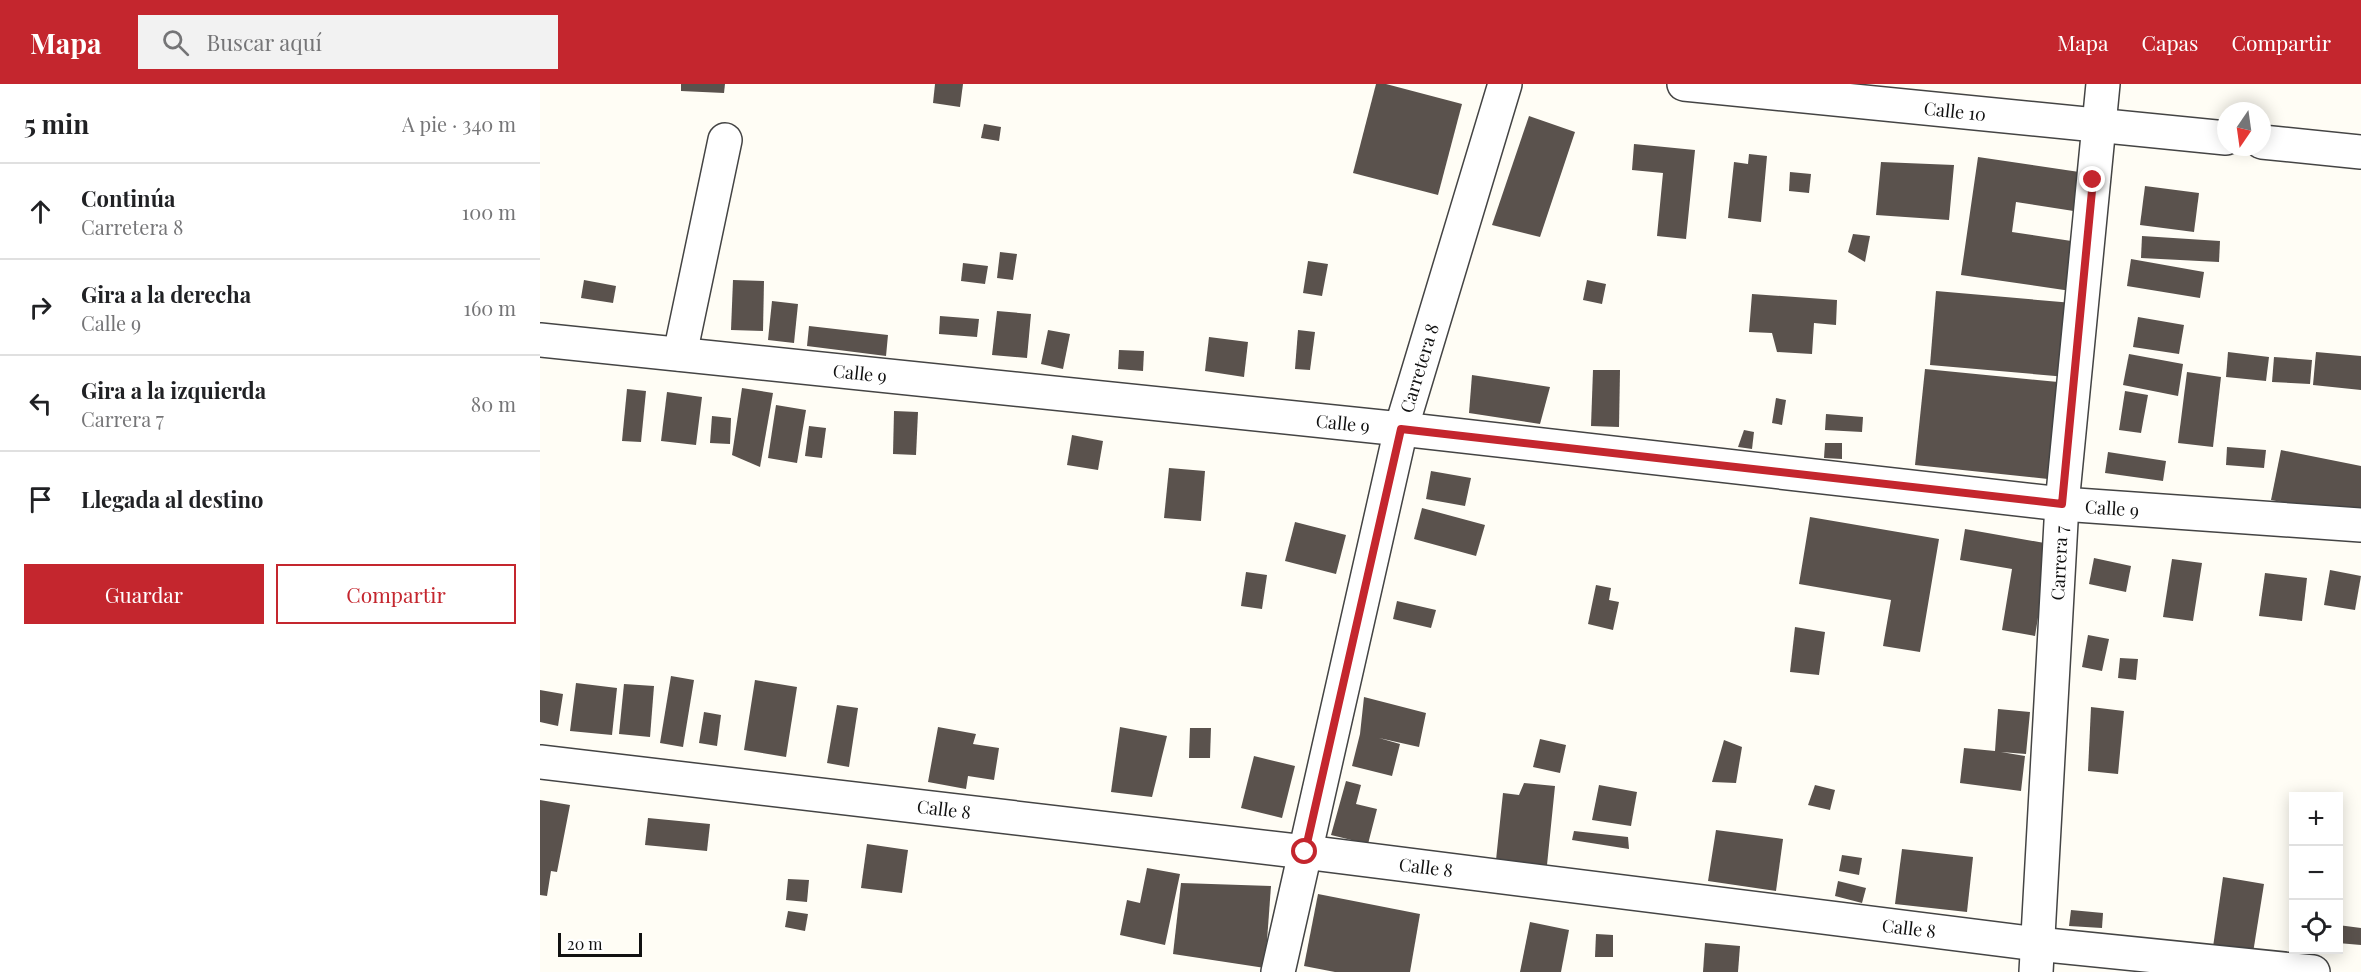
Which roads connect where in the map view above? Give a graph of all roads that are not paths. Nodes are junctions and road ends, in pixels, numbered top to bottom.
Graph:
1 (1505, 84) edge
2 (1684, 84) edge
3 (2103, 84) edge
4 (2098, 125) junction
5 (2217, 137) edge
6 (725, 140) dead end
7 (2271, 143) edge
8 (2361, 152) edge
9 (540, 340) edge
10 (680, 354) junction
11 (1401, 429) junction
12 (2062, 504) junction
13 (2361, 525) edge
14 (540, 762) edge
15 (1305, 852) junction
16 (2037, 958) edge
17 (1278, 972) edge
18 (2313, 972) edge

1 - 11 street, Carretera 8
2 - 4 street, Calle 10
3 - 4 street, Carrera 7
4 - 5 street, Calle 10
4 - 12 street, Carrera 7
6 - 10 street
7 - 8 street
9 - 10 street, Calle 9
10 - 11 street, Calle 9
11 - 12 street, Calle 9
11 - 15 street, Carretera 8
12 - 13 street, Calle 9
12 - 16 street, Carrera 7
14 - 15 street, Calle 8
15 - 16 street, Calle 8
15 - 17 street, Carretera 8
16 - 18 street, Calle 8

